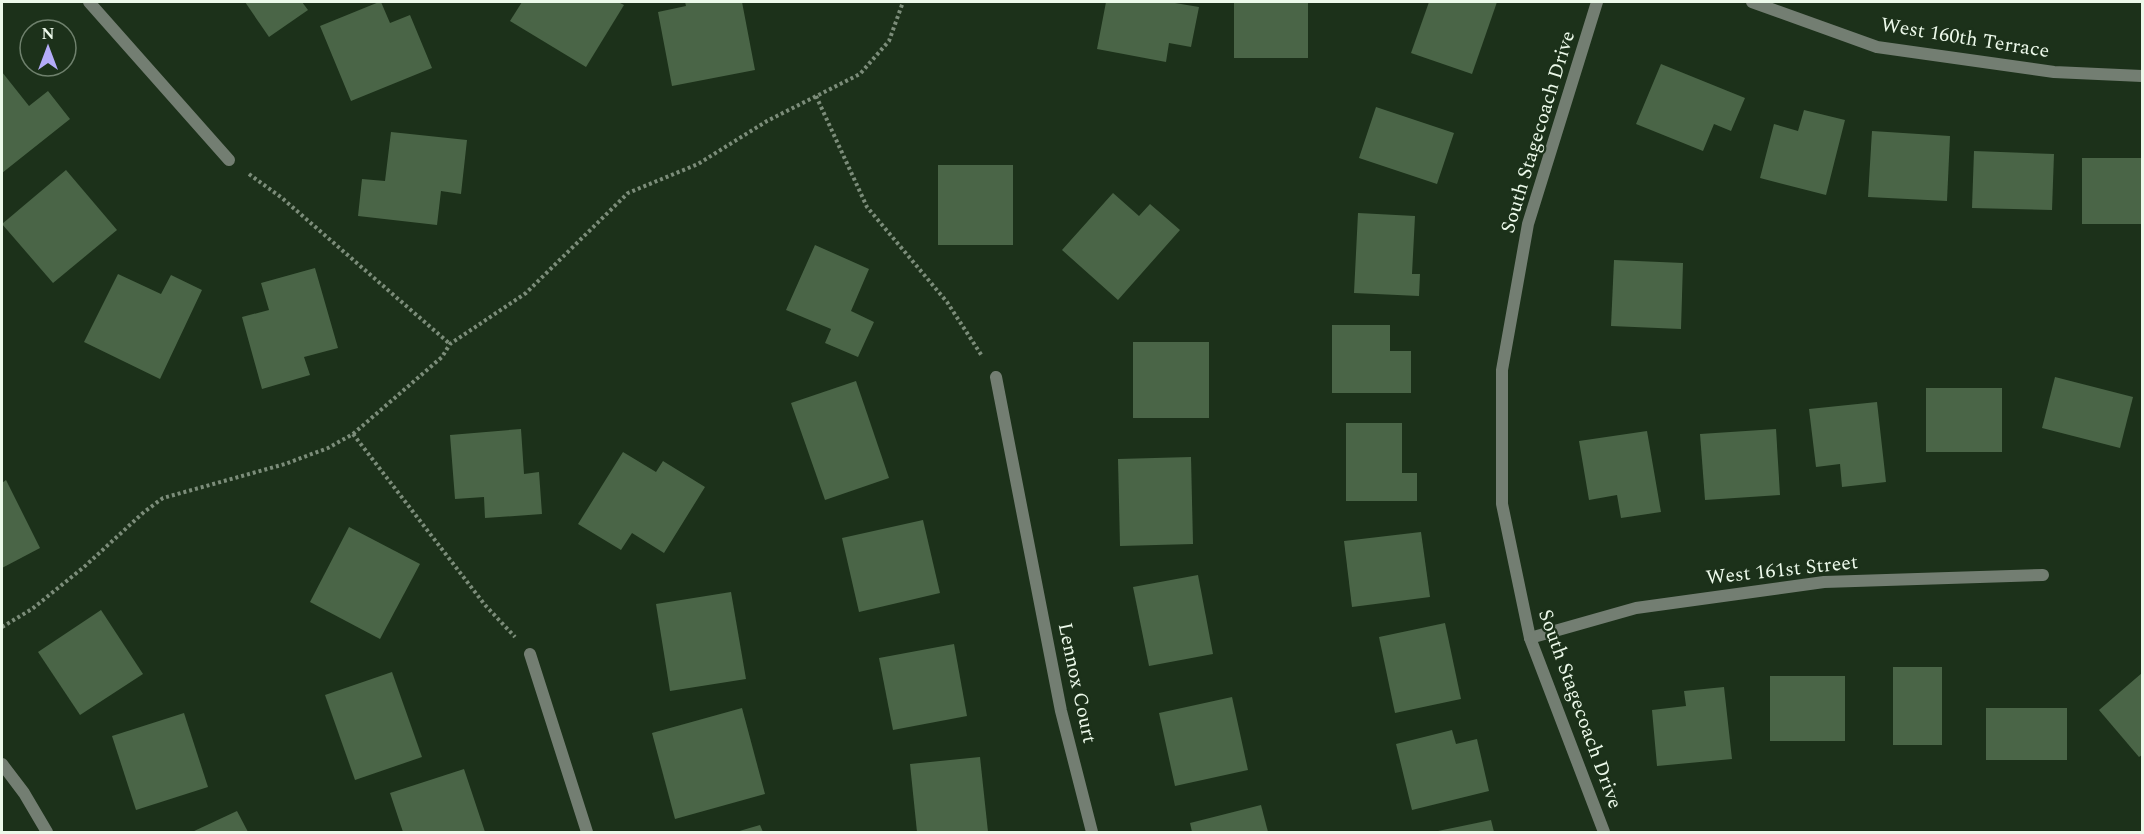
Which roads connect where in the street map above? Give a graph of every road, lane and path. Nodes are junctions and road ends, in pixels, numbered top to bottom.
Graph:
1 (89, 2) edge
2 (903, 2) edge
3 (1597, 2) edge
4 (1752, 2) edge
5 (2142, 76) edge
6 (816, 96) junction
7 (229, 160) joint
8 (450, 344) junction
9 (996, 377) joint
10 (353, 434) junction
11 (2043, 575) dead end
12 (2, 627) edge
13 (1530, 638) junction
14 (530, 654) joint
15 (2, 764) edge
16 (47, 832) edge
17 (587, 832) edge
18 (1092, 832) edge
19 (1604, 832) edge

1 - 7 street
2 - 6 path
3 - 13 street, South Stagecoach Drive
4 - 5 street, West 160th Terrace
6 - 8 path
6 - 9 path
7 - 8 path
8 - 10 path
9 - 18 street, Lennox Court
10 - 12 path
10 - 14 path
11 - 13 street, West 161st Street
13 - 19 street, South Stagecoach Drive
14 - 17 street
15 - 16 street

